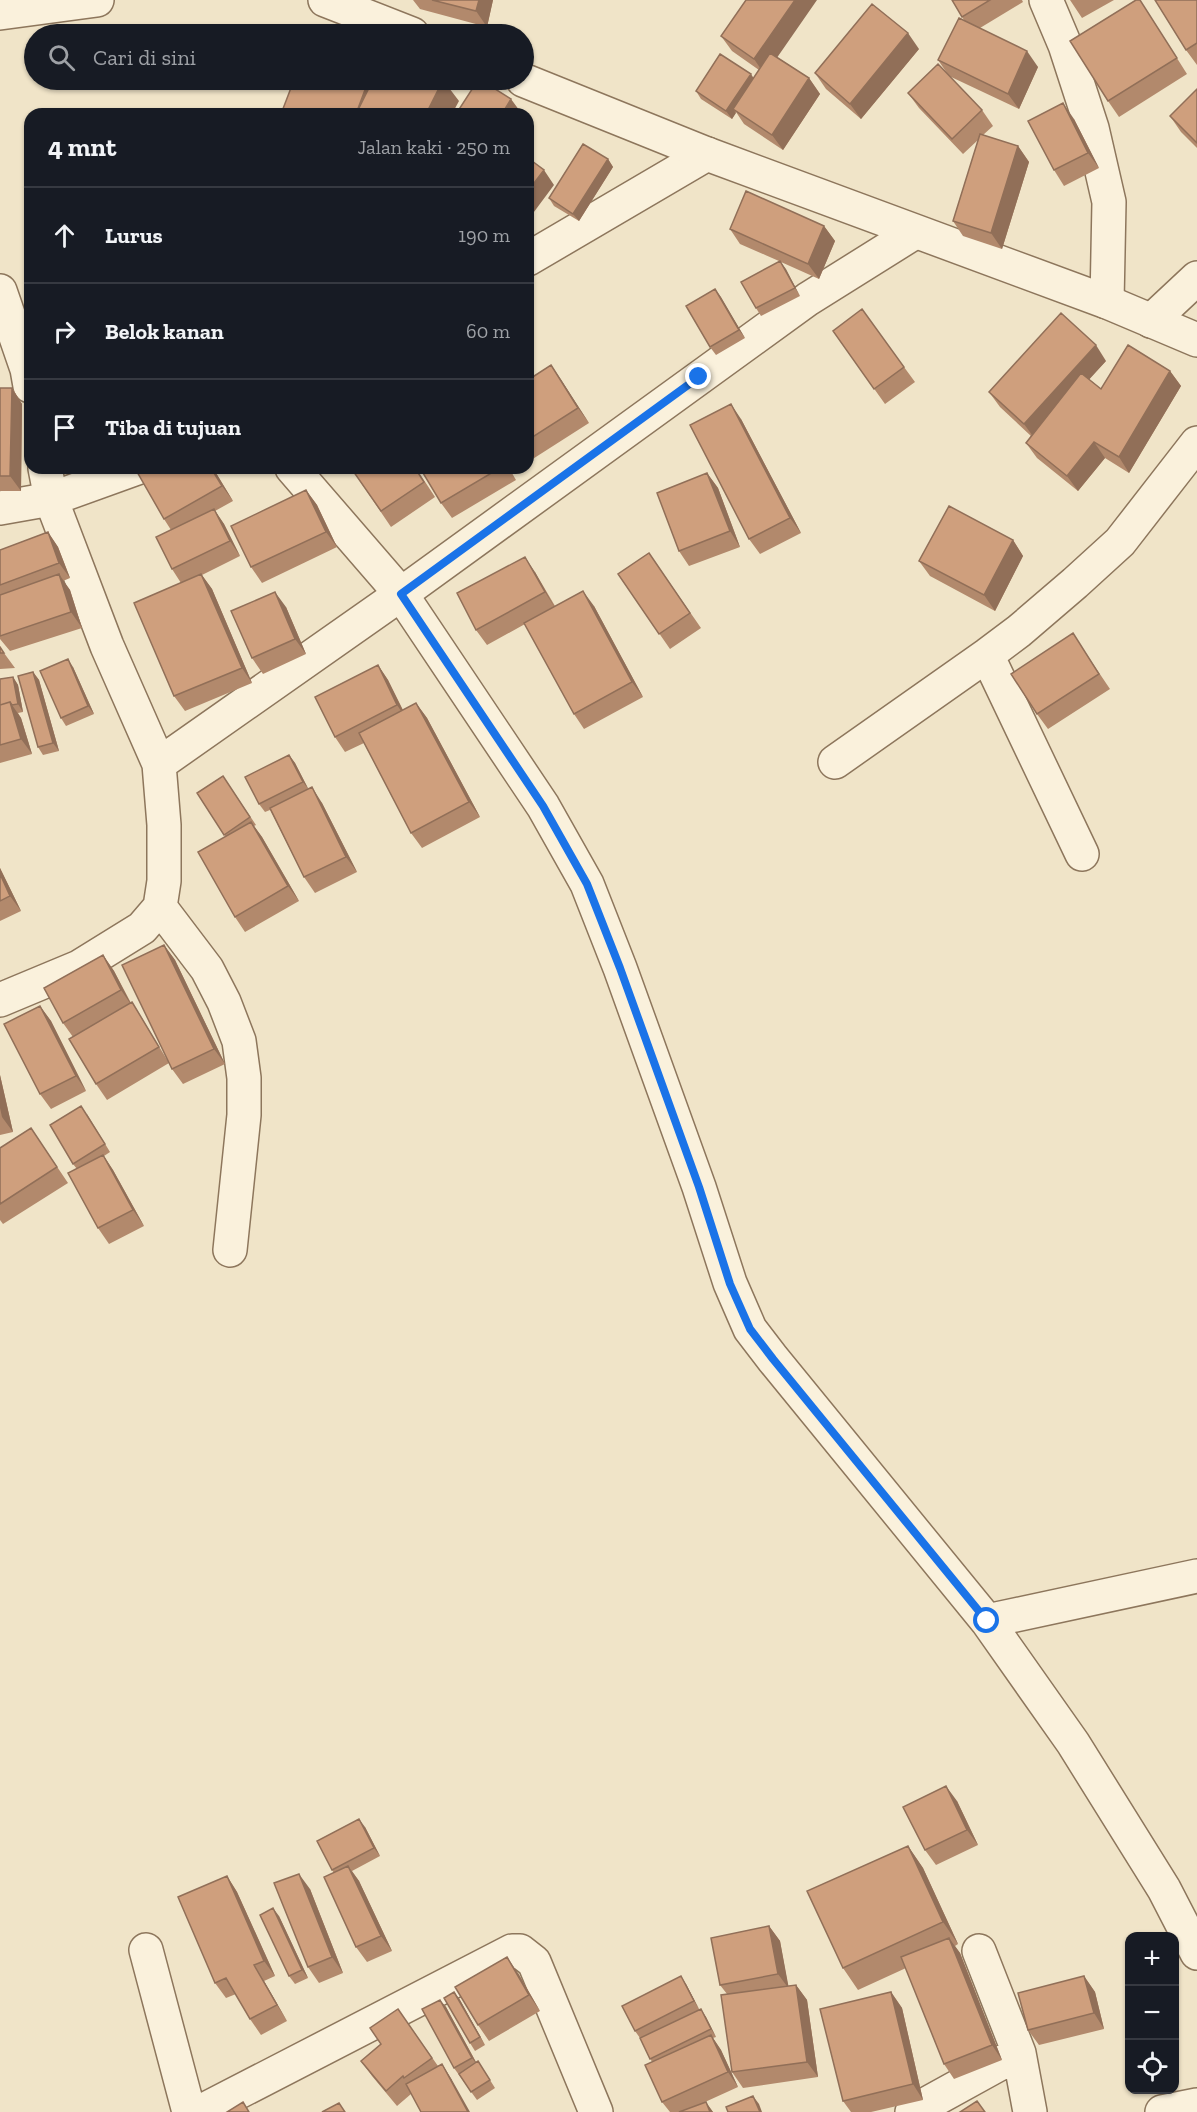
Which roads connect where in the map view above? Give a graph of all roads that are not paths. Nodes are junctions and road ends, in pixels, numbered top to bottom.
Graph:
1 (97, 0) edge
2 (325, 0) edge
3 (1046, 0) edge
4 (368, 8) edge
5 (0, 13) edge
6 (395, 24) edge
7 (534, 84) edge
8 (707, 154) junction
9 (915, 232) junction
10 (534, 255) edge
11 (1197, 278) edge
12 (0, 291) edge
13 (1107, 302) junction
14 (1151, 321) junction
15 (1197, 340) edge
16 (24, 360) edge
17 (1197, 443) edge
18 (101, 474) edge
19 (297, 474) edge
20 (48, 483) edge
21 (0, 508) edge
22 (401, 594) junction
23 (987, 656) junction
24 (835, 762) dead end
25 (159, 764) junction
26 (1082, 854) dead end
27 (160, 907) junction
28 (0, 1000) edge
29 (230, 1250) dead end
30 (1197, 1576) edge
31 (987, 1621) junction
32 (147, 1950) dead end
33 (979, 1950) dead end
34 (1197, 1953) edge
35 (1019, 2054) junction
36 (1197, 2105) edge
37 (585, 2108) edge
38 (189, 2112) edge
39 (200, 2112) edge
40 (912, 2112) edge
41 (1030, 2112) edge
42 (1162, 2112) edge

1 - 5 street
2 - 4 street
3 - 13 street
4 - 6 street
7 - 8 street
8 - 9 street
8 - 10 street
9 - 13 street
9 - 22 street
11 - 14 street
12 - 16 street
13 - 14 street
14 - 15 street
17 - 23 street
18 - 20 street
19 - 22 street
20 - 21 street
20 - 25 street
22 - 25 street
22 - 31 street
23 - 24 street
23 - 26 street
25 - 27 street
27 - 28 street
27 - 29 street
30 - 31 street
31 - 34 street
32 - 38 street
33 - 35 street
35 - 40 street
35 - 41 street
36 - 42 street
37 - 39 street

